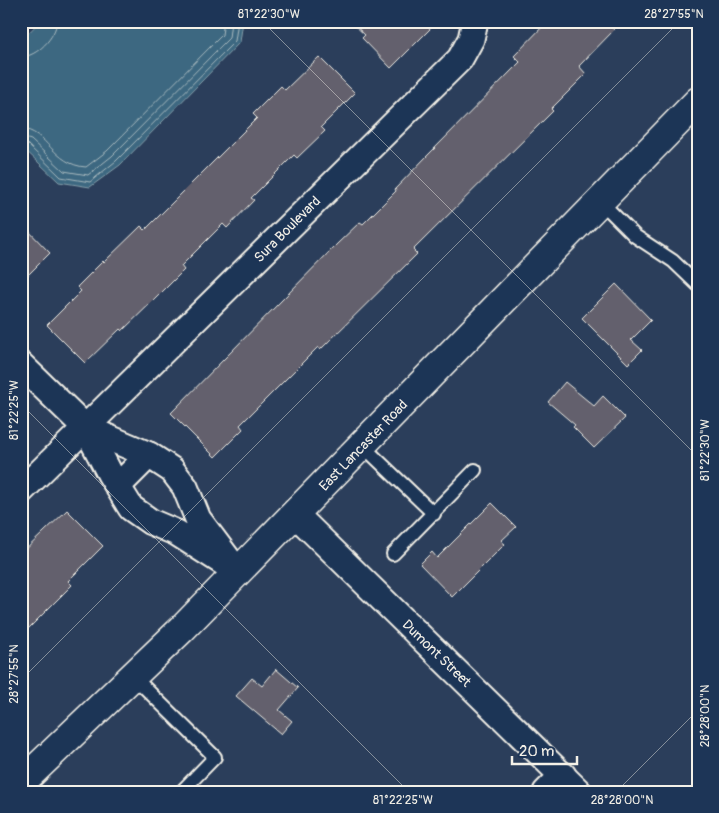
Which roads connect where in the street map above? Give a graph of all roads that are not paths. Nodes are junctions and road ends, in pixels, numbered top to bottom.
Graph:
1 (475, 21) edge
2 (698, 100) edge
3 (600, 200) junction
4 (698, 285) edge
5 (21, 365) edge
6 (86, 428) junction
7 (362, 445) junction
8 (149, 455) junction
9 (475, 470) dead end
10 (118, 486) junction
11 (21, 490) edge
12 (295, 514) junction
13 (434, 514) junction
14 (393, 554) dead end
15 (238, 572) junction
16 (134, 677) junction
17 (21, 783) edge
18 (563, 786) edge
19 (181, 792) edge

1 - 6 street, Sura Boulevard
2 - 3 street, East Lancaster Road
3 - 4 lane
3 - 7 street, East Lancaster Road
5 - 6 street
6 - 8 street
6 - 10 street
6 - 11 street, Sura Boulevard
7 - 12 street, East Lancaster Road
7 - 13 lane
8 - 10 street
8 - 15 street
9 - 13 lane
10 - 15 street
12 - 15 street, East Lancaster Road
12 - 18 street, Dumont Street
13 - 14 lane
15 - 16 street, East Lancaster Road
16 - 17 street, East Lancaster Road
16 - 19 lane

